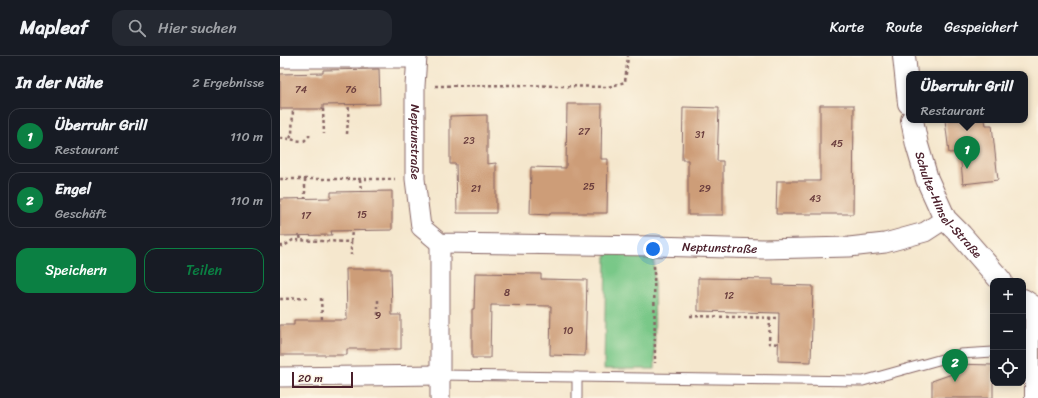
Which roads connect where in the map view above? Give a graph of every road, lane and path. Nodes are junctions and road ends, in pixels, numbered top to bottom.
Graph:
1 (628, 56) edge
2 (904, 56) edge
3 (417, 57) edge
4 (280, 58) edge
5 (906, 75) edge
6 (415, 86) junction
7 (349, 104) dead end
8 (293, 109) dead end
9 (323, 109) dead end
10 (913, 123) edge
11 (310, 134) dead end
12 (324, 134) dead end
13 (347, 134) dead end
14 (280, 138) edge
15 (290, 138) junction
16 (280, 179) edge
17 (305, 179) junction
18 (360, 179) junction
19 (414, 179) junction
20 (361, 192) dead end
21 (305, 198) dead end
22 (945, 219) junction
23 (352, 230) dead end
24 (300, 236) dead end
25 (301, 240) junction
26 (351, 242) junction
27 (440, 243) junction
28 (280, 246) edge
29 (654, 246) junction
30 (351, 254) dead end
31 (998, 278) edge
32 (378, 297) dead end
33 (307, 298) dead end
34 (321, 298) dead end
35 (280, 299) edge
36 (1031, 306) edge
37 (378, 315) dead end
38 (690, 316) dead end
39 (770, 318) junction
40 (779, 318) dead end
41 (322, 320) dead end
42 (779, 344) dead end
43 (1028, 350) edge
44 (990, 352) edge
45 (440, 375) junction
46 (577, 377) junction
47 (280, 378) edge
48 (655, 378) junction
49 (440, 398) edge
50 (577, 398) edge
51 (1032, 398) edge

1 - 6 path
2 - 5 street
3 - 4 street
3 - 6 street, Neptunstraße
6 - 19 street, Neptunstraße
7 - 13 path
8 - 15 path
9 - 12 path
10 - 22 street, Schulte-Hinsel-Straße
11 - 15 path
14 - 15 path
16 - 17 path
17 - 18 path
17 - 21 path
18 - 19 path
18 - 20 path
19 - 27 street, Neptunstraße
22 - 29 street, Neptunstraße
22 - 31 street, Schulte-Hinsel-Straße
23 - 26 path
24 - 25 path
25 - 26 path
25 - 28 path
26 - 30 path
27 - 29 street, Neptunstraße
27 - 45 street
29 - 48 path
32 - 37 path
33 - 35 path
34 - 41 path
36 - 43 street
38 - 39 path
39 - 40 path
39 - 42 path
43 - 51 street
44 - 48 lane
45 - 46 lane
45 - 47 street
45 - 49 street
46 - 48 lane
46 - 50 lane

